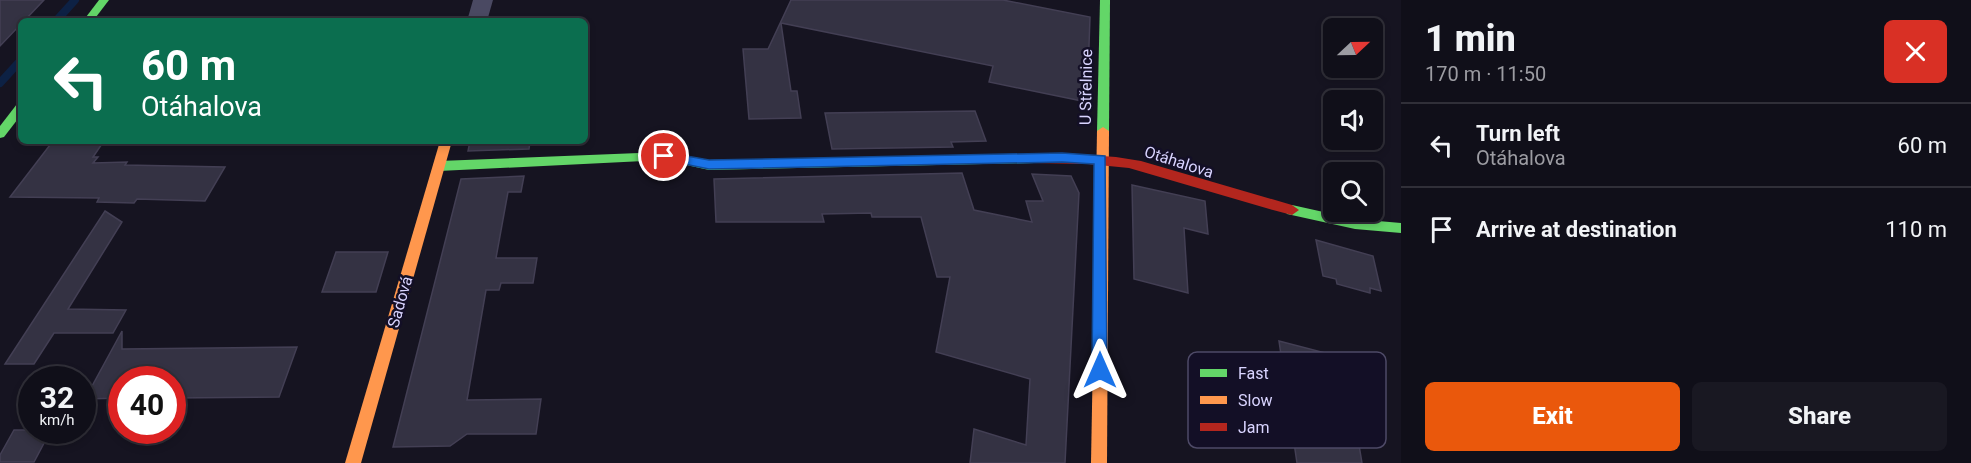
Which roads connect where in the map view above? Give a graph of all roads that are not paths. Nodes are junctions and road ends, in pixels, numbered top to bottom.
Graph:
1 (104, 0) edge
2 (483, 0) edge
3 (1104, 0) edge
4 (90, 18) edge
5 (478, 18) edge
6 (18, 111) edge
7 (0, 134) edge
8 (445, 144) edge
9 (1101, 160) junction
10 (439, 166) junction
11 (1401, 228) edge
12 (353, 463) edge
13 (1099, 463) edge

1 - 4 street
2 - 5 street
3 - 9 street, U Střelnice
6 - 7 street
8 - 10 street, Sadová
9 - 10 street, Otáhalova
9 - 11 street, Otáhalova
9 - 13 street, U Střelnice
10 - 12 street, Sadová

